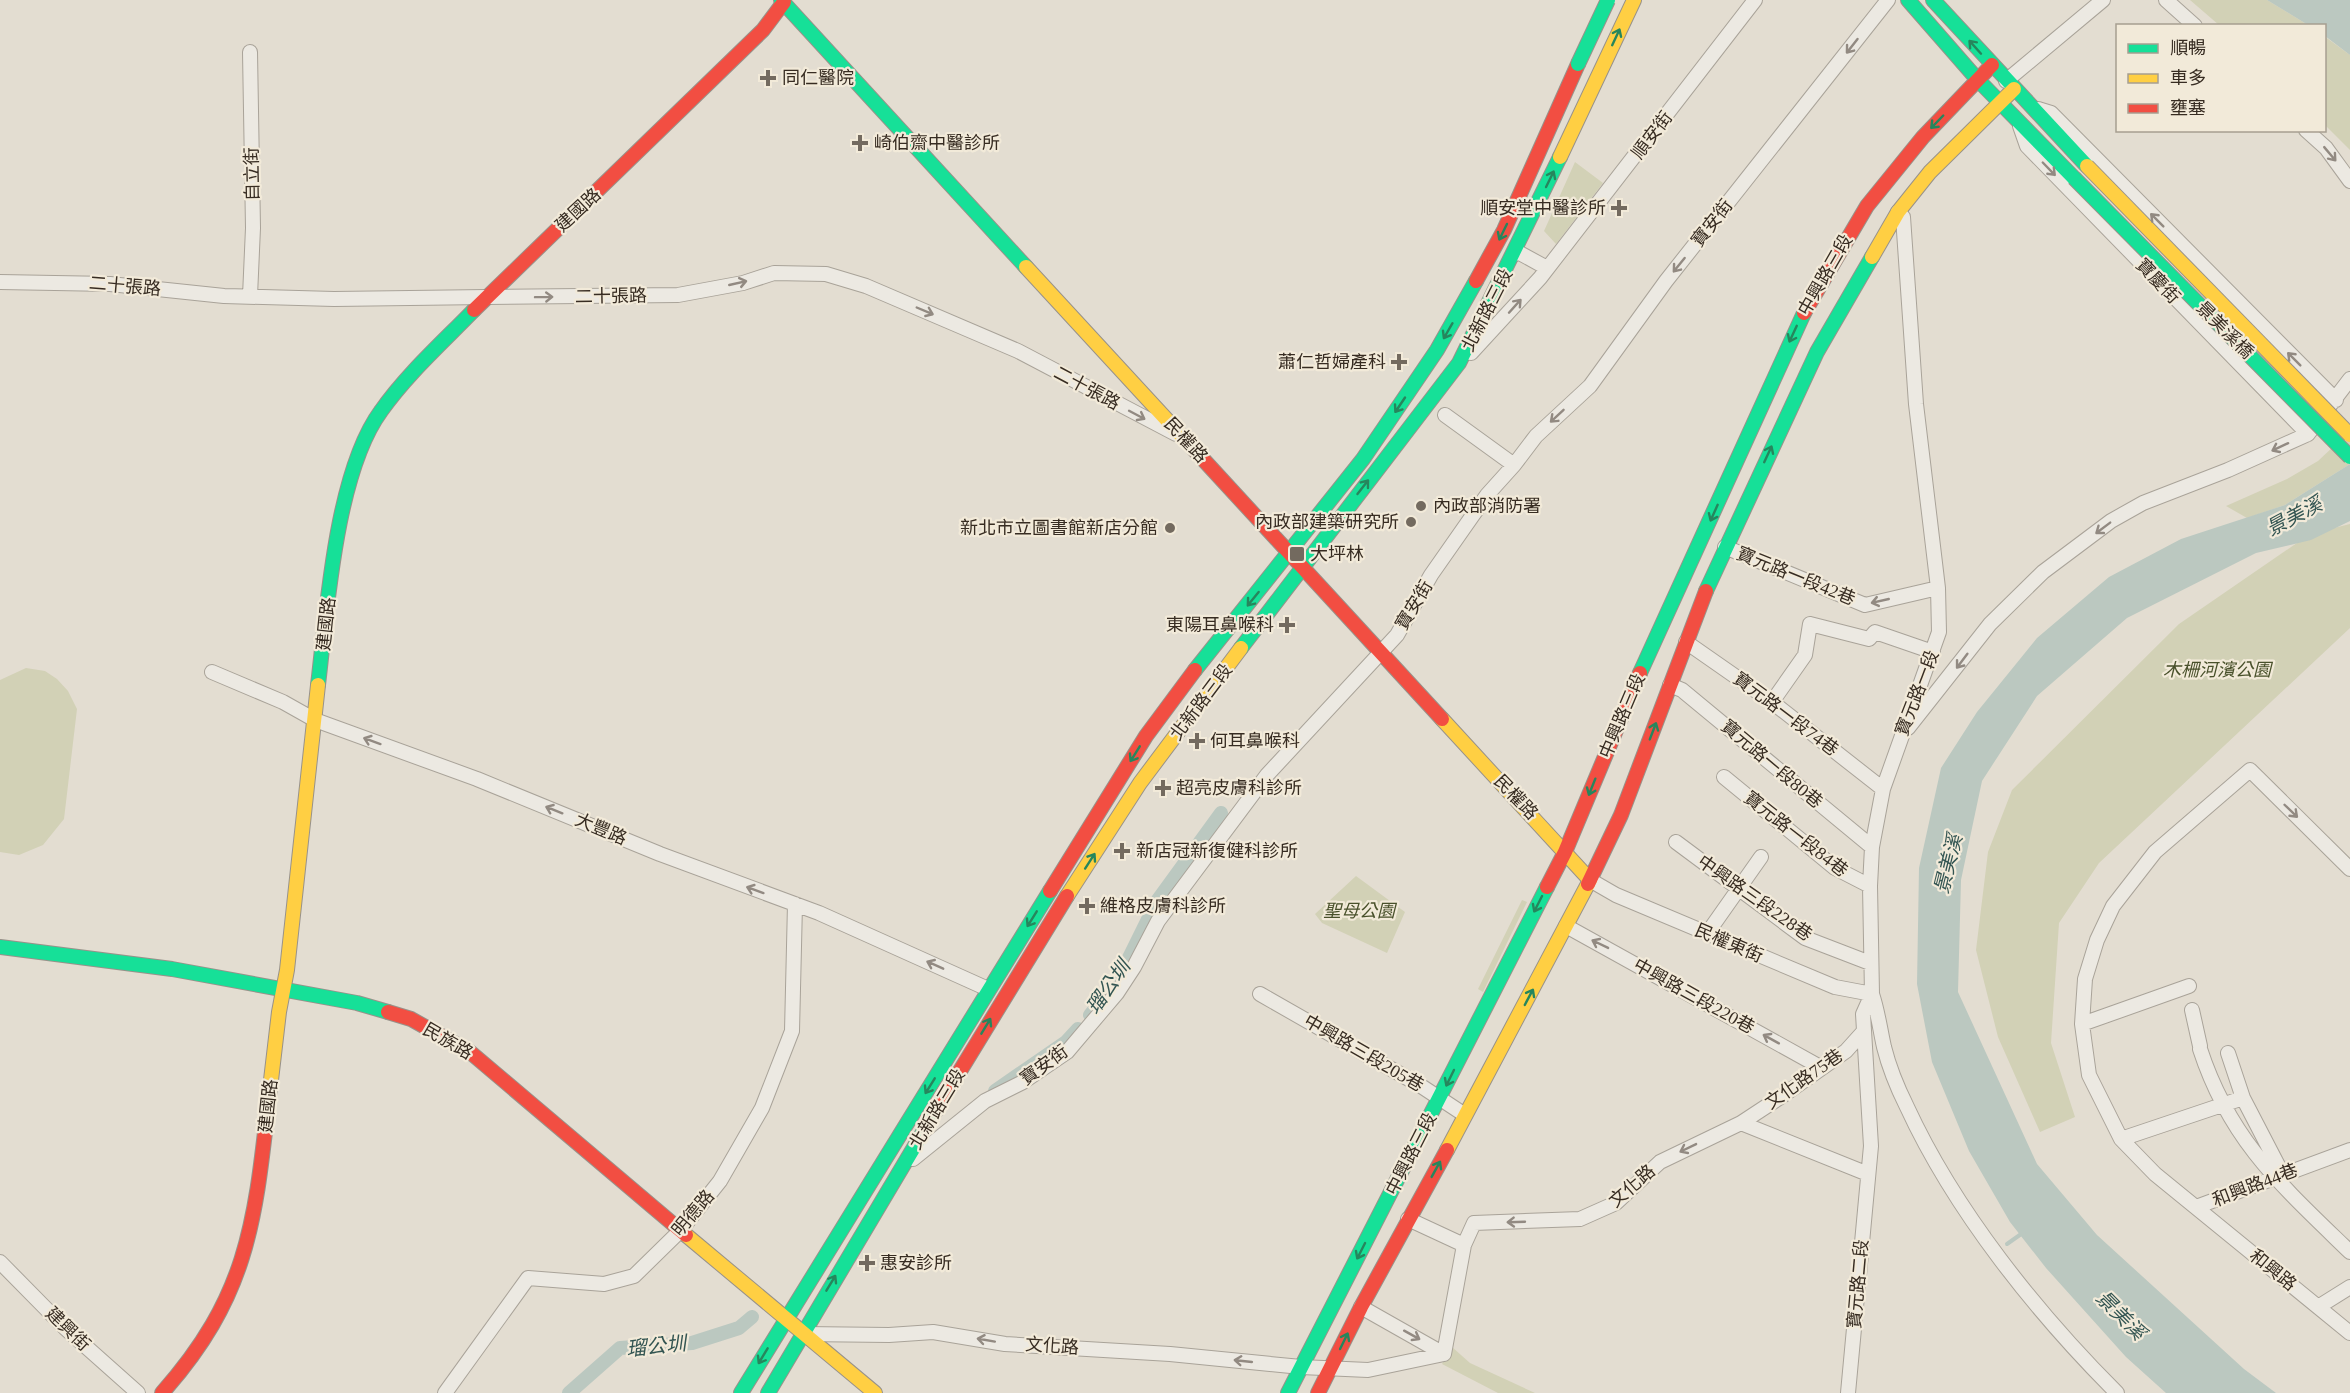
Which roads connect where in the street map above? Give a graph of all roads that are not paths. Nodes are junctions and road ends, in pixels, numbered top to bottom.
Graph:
1 (1608, 0) edge
2 (1634, 0) edge
3 (1755, 0) edge
4 (1888, 0) edge
5 (1908, 0) edge
6 (1933, 0) edge
7 (2103, 0) edge
8 (2166, 0) edge
9 (783, 1) edge
10 (2193, 24) edge
11 (250, 52) dead end
12 (1992, 65) junction
13 (1977, 79) junction
14 (2010, 85) junction
15 (1999, 102) junction
16 (2029, 106) junction
17 (2018, 121) junction
18 (2308, 132) edge
19 (2074, 178) joint
20 (2350, 181) edge
21 (1898, 212) junction
22 (1850, 232) junction
23 (1516, 251) junction
24 (1484, 268) junction
25 (1547, 268) junction
26 (0, 282) edge
27 (250, 296) junction
28 (486, 297) junction
29 (1829, 329) junction
30 (1459, 363) junction
31 (2350, 378) edge
32 (2336, 400) junction
33 (1445, 415) dead end
34 (2308, 434) junction
35 (2350, 435) edge
36 (1184, 437) junction
37 (2350, 457) edge
38 (1514, 465) junction
39 (1725, 547) junction
40 (1290, 553) junction
41 (1302, 567) junction
42 (1938, 588) junction
43 (1686, 642) junction
44 (1381, 652) junction
45 (1933, 652) junction
46 (212, 672) dead end
47 (1670, 685) junction
48 (1772, 702) junction
49 (315, 720) junction
50 (1900, 737) junction
51 (1724, 777) dead end
52 (1883, 789) junction
53 (1676, 842) dead end
54 (1872, 847) junction
55 (1565, 852) junction
56 (1761, 858) dead end
57 (2350, 869) edge
58 (1590, 880) junction
59 (1870, 886) junction
60 (1739, 889) junction
61 (795, 904) junction
62 (1566, 926) junction
63 (1709, 935) junction
64 (0, 947) edge
65 (1870, 963) junction
66 (2189, 986) dead end
67 (988, 989) junction
68 (284, 990) junction
69 (1260, 994) dead end
70 (1872, 994) junction
71 (2192, 1010) dead end
72 (2082, 1024) junction
73 (1864, 1031) junction
74 (2228, 1053) dead end
75 (1822, 1068) junction
76 (2243, 1098) junction
77 (1439, 1099) junction
78 (2222, 1106) junction
79 (1465, 1115) junction
80 (1741, 1123) junction
81 (2121, 1138) junction
82 (2350, 1150) edge
83 (902, 1168) junction
84 (1868, 1174) junction
85 (2278, 1176) junction
86 (2196, 1207) junction
87 (1408, 1219) junction
88 (681, 1230) junction
89 (1464, 1245) junction
90 (2350, 1252) edge
91 (0, 1262) edge
92 (2350, 1287) edge
93 (1361, 1307) junction
94 (2318, 1307) junction
95 (786, 1321) junction
96 (803, 1334) junction
97 (2350, 1334) edge
98 (1444, 1354) junction
99 (1301, 1367) junction
100 (1330, 1368) junction
101 (138, 1393) edge
102 (162, 1393) edge
103 (444, 1393) edge
104 (741, 1393) edge
105 (768, 1393) edge
106 (875, 1393) edge
107 (1288, 1393) edge
108 (1318, 1393) edge
109 (1848, 1393) edge
110 (2117, 1393) edge

1 -> 24 street, 北新路三段, bridge
23 -> 2 street, 北新路三段
3 - 25 street, 順安街
4 -> 38 street, 寶安街
5 - 13 street, 寶慶街
12 -> 6 street
7 - 14 street
8 - 10 street
9 - 28 street, 建國路
9 - 36 street, 民權路
11 - 27 street, 自立街
12 - 13 street, 中興路三段
12 - 14 street
13 - 15 street, 寶慶街
13 -> 22 street, 中興路三段
14 - 15 street, 中興路三段
14 - 16 street
15 - 17 street, 寶慶街
15 - 21 street, 中興路三段
32 -> 16 street
16 - 35 street, 景美溪橋, bridge
17 - 19 street, 寶慶街
17 -> 34 street, 寶慶街
18 -> 20 street
19 - 37 street, 景美溪橋, bridge
21 - 29 street, 中興路三段
21 - 42 street, 寶元路一段
22 - 29 street
22 -> 55 street, 中興路三段
23 - 24 street
23 - 25 street
23 - 30 street, 北新路三段
24 -> 40 street, 北新路三段
30 -> 25 street, 順安街
26 - 27 street, 二十張路
27 - 28 street, 二十張路
28 -> 36 street, 二十張路
28 - 49 street, 建國路
39 -> 29 street, 中興路三段
41 -> 30 street, 北新路三段
31 - 32 street
32 - 34 street
33 - 38 street
34 -> 50 street
36 - 40 street, 民權路
38 - 44 street, 寶安街
42 -> 39 street, 寶元路一段42巷
39 - 43 street, 中興路三段
40 - 41 street, 民權路
40 -> 67 street, 北新路三段
41 - 44 street, 民權路
83 -> 41 street, 北新路三段
42 - 45 street, 寶元路一段
43 - 47 street, 中興路三段
43 - 48 street, 寶元路一段74巷
44 - 55 street, 民權路
44 - 83 street, 寶安街
45 - 48 street
45 - 50 street, 寶元路一段
46 - 49 street, 大豐路
47 - 54 street, 寶元路一段80巷
58 -> 47 street, 中興路三段
48 - 52 street, 寶元路一段74巷
61 -> 49 street, 大豐路
49 - 68 street, 建國路
50 - 52 street, 寶元路一段
51 - 59 street, 寶元路一段84巷
52 - 54 street, 寶元路一段
53 - 60 street, 中興路三段228巷
54 - 59 street, 寶元路一段
55 - 58 street, 民權路
55 -> 77 street, 中興路三段
56 - 60 street
72 -> 57 street, 和興路44巷
58 - 62 street, 中興路三段
58 - 63 street, 民權東街
59 - 65 street, 寶元路一段
60 - 63 street
60 - 65 street, 中興路三段228巷
67 -> 61 street, 大豐路
61 - 88 street, 明德路
75 -> 62 street, 中興路三段220巷
79 -> 62 street, 中興路三段
63 - 70 street, 民權東街
64 - 68 street, 民族路
65 - 70 street, 寶元路一段
66 - 72 street
67 -> 95 street, 北新路三段
68 - 88 street, 民族路
68 - 102 street, 建國路
69 - 77 street, 中興路三段205巷
70 - 73 street, 寶元路一段
70 - 110 street
71 - 78 street
72 - 81 street, 和興路44巷
73 - 75 street, 文化路75巷
73 - 84 street, 寶元路一段
74 - 76 street
75 - 80 street, 文化路75巷
76 - 78 street
76 - 85 street
77 - 79 street, 中興路三段205巷
77 -> 99 street, 中興路三段
78 - 81 street
78 - 85 street
87 -> 79 street, 中興路三段
80 - 84 street
80 -> 89 street, 文化路
81 - 86 street, 和興路44巷
82 - 85 street, 和興路44巷
96 -> 83 street, 北新路三段
84 - 109 street, 寶元路二段
85 - 86 street, 和興路44巷
85 - 90 street
86 - 94 street, 和興路
87 - 89 street
87 - 93 street, 中興路三段
88 - 95 street, 民族路
88 - 103 street, 明德路
89 - 98 street, 文化路
91 - 101 street, 建興街
92 - 94 street
93 -> 98 street
100 -> 93 street, 中興路三段
94 - 97 street, 和興路
95 - 96 street, 民族路
95 -> 104 street, 北新路三段
99 -> 96 street, 文化路
96 - 105 street, 北新路三段
96 - 106 street, 民族路
98 - 100 street, 文化路
99 - 100 street, 文化路
99 - 107 street, 中興路三段
100 - 108 street, 中興路三段

